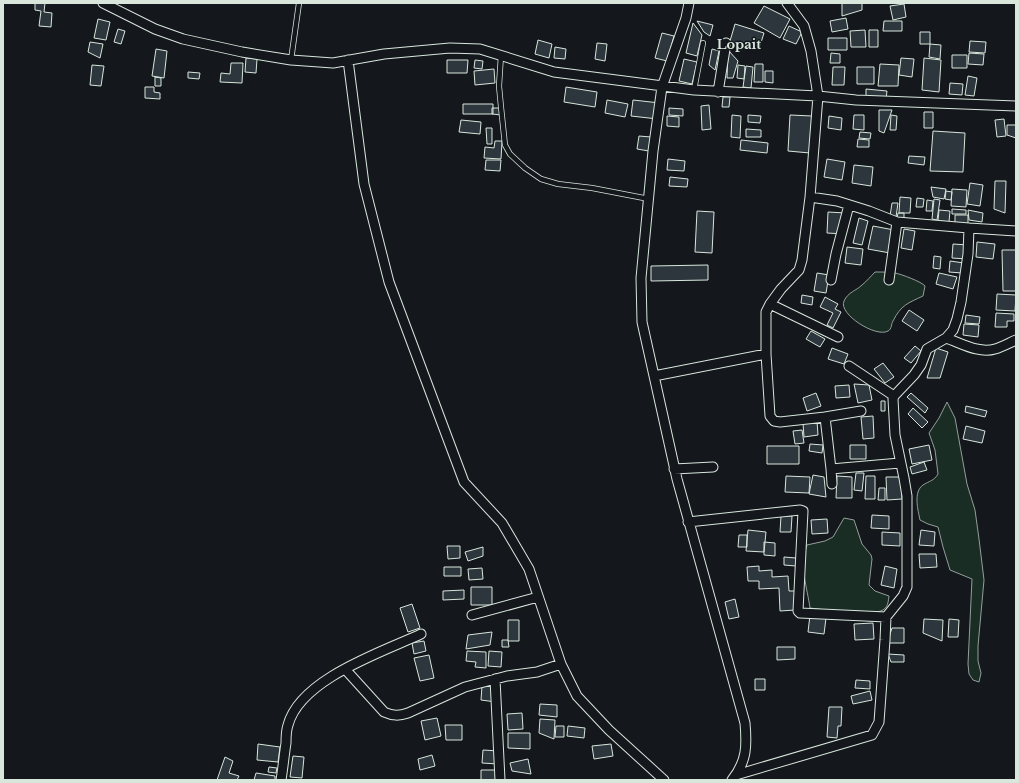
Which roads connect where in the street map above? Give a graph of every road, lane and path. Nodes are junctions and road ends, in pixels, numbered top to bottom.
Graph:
1 (103, 3) edge
2 (299, 3) edge
3 (689, 3) edge
4 (787, 3) edge
5 (703, 43) dead end
6 (726, 43) dead end
7 (501, 55) junction
8 (291, 60) junction
9 (348, 60) junction
10 (662, 87) junction
11 (694, 90) junction
12 (718, 92) junction
13 (818, 96) junction
14 (1016, 106) edge
15 (810, 197) junction
16 (649, 200) junction
17 (849, 204) junction
18 (897, 222) junction
19 (969, 228) junction
20 (1016, 231) edge
21 (831, 280) dead end
22 (889, 280) dead end
23 (770, 304) junction
24 (838, 337) dead end
25 (946, 338) junction
26 (1016, 340) edge
27 (766, 354) junction
28 (849, 366) dead end
29 (654, 376) junction
30 (894, 396) junction
31 (861, 411) dead end
32 (825, 417) junction
33 (900, 463) junction
34 (713, 468) dead end
35 (674, 469) junction
36 (831, 469) junction
37 (832, 484) dead end
38 (688, 522) junction
39 (538, 597) junction
40 (472, 615) dead end
41 (886, 617) junction
42 (421, 634) dead end
43 (561, 664) junction
44 (345, 669) junction
45 (495, 679) junction
46 (734, 777) edge
47 (281, 780) edge
48 (500, 780) edge
49 (664, 780) edge

1 - 8 street
2 - 8 lane
3 - 10 street
4 - 13 street
5 - 11 lane
6 - 12 street
7 - 9 street
7 - 10 street
7 - 16 lane
8 - 9 street
9 - 39 street
10 - 11 street
10 - 16 street
11 - 12 street
12 - 13 street
13 - 14 street
13 - 15 street
15 - 17 street
15 - 23 street
16 - 29 street
17 - 18 street
17 - 21 street
18 - 19 street
18 - 22 street
19 - 20 street
19 - 25 street
23 - 24 street
23 - 27 street
25 - 26 street
25 - 30 street
27 - 29 street
27 - 32 street
28 - 30 street
29 - 35 street
30 - 33 street
31 - 32 street
32 - 36 street
33 - 36 street
33 - 41 street
34 - 35 street
35 - 38 street
36 - 37 street
38 - 41 street
38 - 46 street
39 - 40 street
39 - 43 street
41 - 46 street
42 - 44 street
43 - 45 street
43 - 49 street
44 - 45 street
44 - 47 street
45 - 48 street

